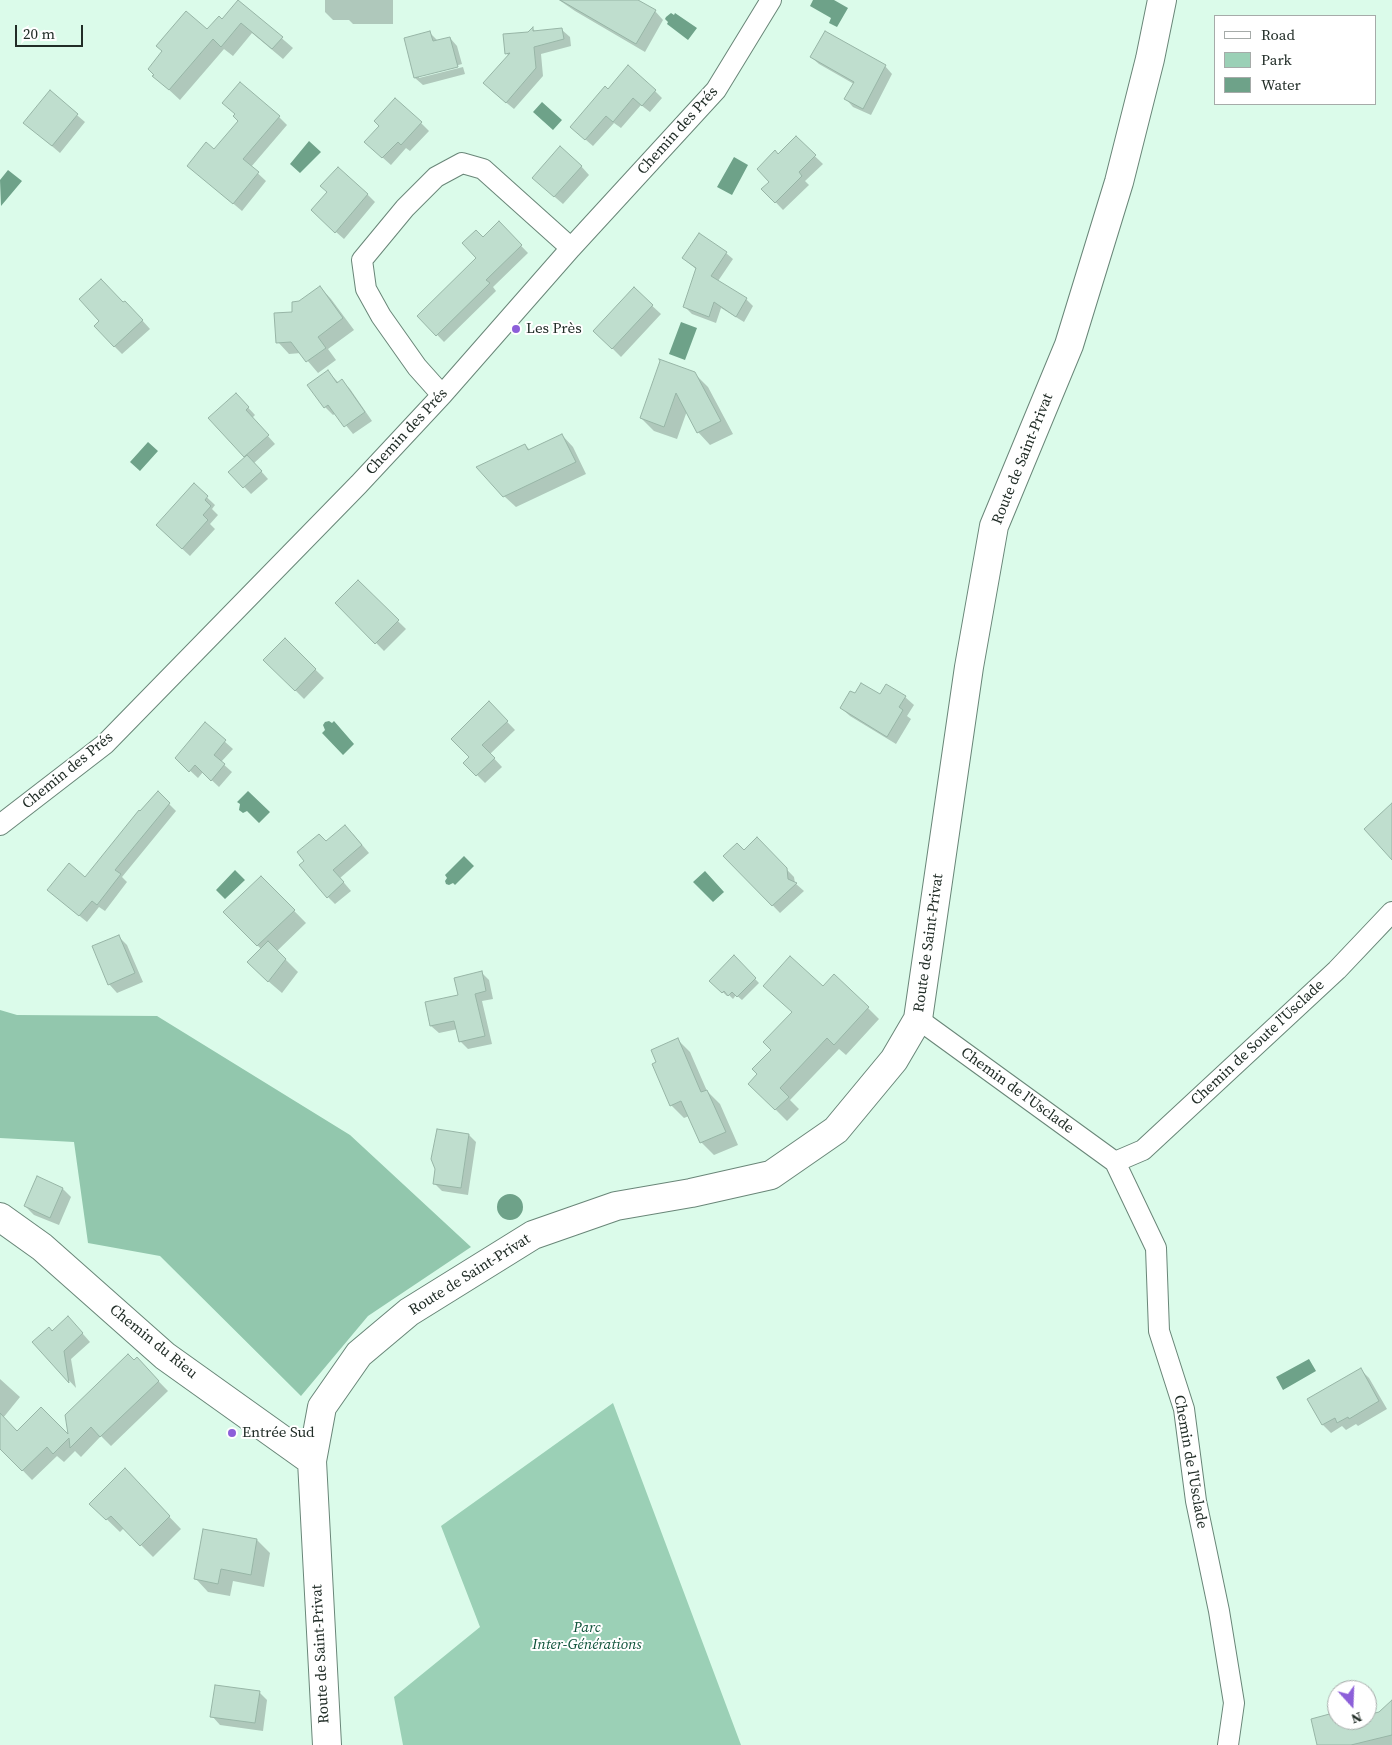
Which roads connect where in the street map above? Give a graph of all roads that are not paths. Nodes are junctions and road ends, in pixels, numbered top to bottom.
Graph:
1 (771, 0) edge
2 (1162, 0) edge
3 (571, 248) junction
4 (442, 394) junction
5 (0, 825) edge
6 (1392, 912) edge
7 (918, 1019) junction
8 (1115, 1162) junction
9 (0, 1217) edge
10 (312, 1461) junction
11 (326, 1745) edge
12 (1228, 1745) edge

1 - 3 street, Chemin des Prés
2 - 7 street, Route de Saint-Privat
3 - 4 street, Chemin des Prés
3 - 4 street
4 - 5 street, Chemin des Prés
6 - 8 street, Chemin de Soute l'Usclade
7 - 8 street, Chemin de l'Usclade
7 - 10 street, Route de Saint-Privat
8 - 12 street, Chemin de l'Usclade
9 - 10 street, Chemin du Rieu
10 - 11 street, Route de Saint-Privat

